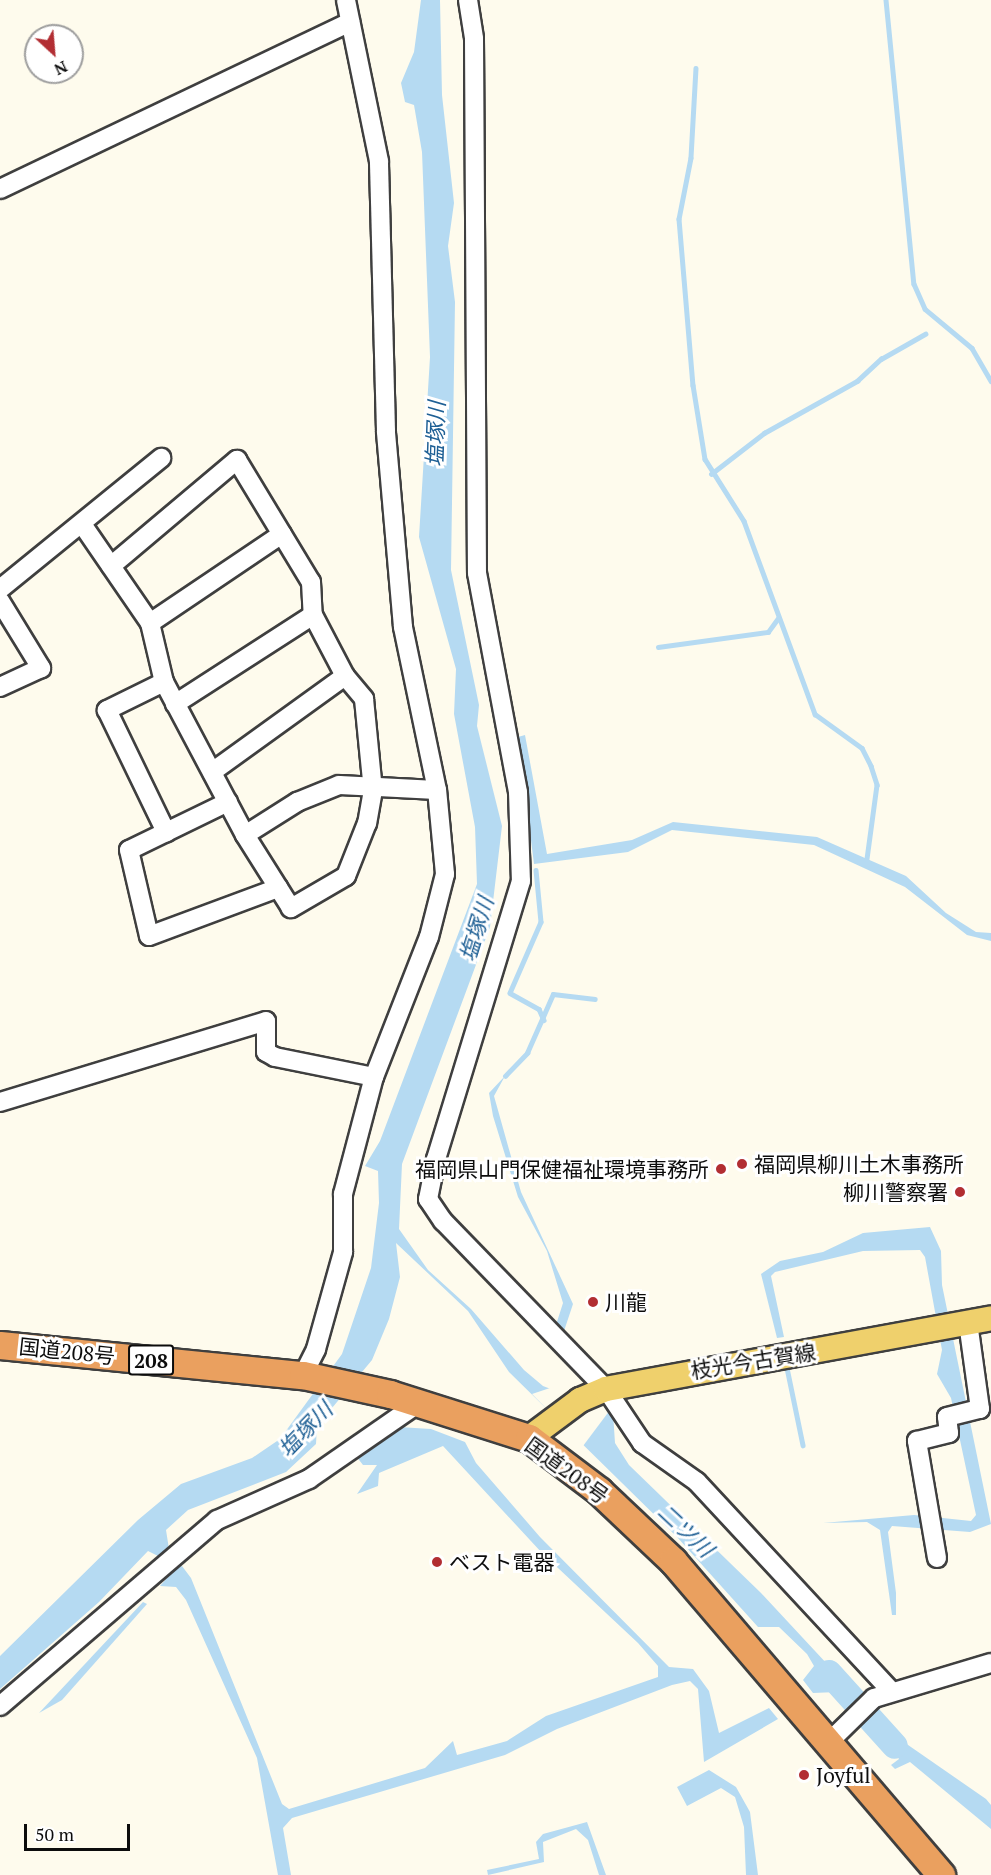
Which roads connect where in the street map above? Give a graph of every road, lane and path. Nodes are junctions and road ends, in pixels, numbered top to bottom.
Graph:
1 (346, 0) edge
2 (468, 0) edge
3 (350, 22) junction
4 (0, 189) edge
5 (161, 458) dead end
6 (82, 524) junction
7 (282, 534) junction
8 (111, 566) junction
9 (0, 589) edge
10 (0, 601) edge
11 (313, 615) junction
12 (150, 623) junction
13 (345, 676) junction
14 (164, 682) junction
15 (0, 687) edge
16 (176, 704) junction
17 (212, 772) junction
18 (373, 790) junction
19 (437, 790) junction
20 (228, 802) junction
21 (166, 832) junction
22 (245, 835) junction
23 (278, 888) junction
24 (374, 1077) junction
25 (0, 1102) edge
26 (991, 1318) edge
27 (953, 1325) junction
28 (0, 1345) edge
29 (303, 1375) junction
30 (599, 1391) junction
31 (420, 1402) junction
32 (529, 1438) junction
33 (937, 1558) dead end
34 (991, 1663) edge
35 (875, 1699) junction
36 (0, 1706) edge
37 (829, 1742) junction
38 (941, 1875) edge

1 - 3 street
2 - 30 street
3 - 4 street
3 - 19 street
5 - 6 street
6 - 8 street
6 - 9 street
7 - 8 street
7 - 11 street
7 - 12 street
8 - 12 street
10 - 15 street
11 - 13 street
11 - 16 street
12 - 14 street
13 - 17 street
13 - 18 street
14 - 16 street
14 - 21 street
16 - 17 street
17 - 20 street
18 - 19 street
18 - 22 street
18 - 23 street
19 - 24 street
20 - 21 street
20 - 22 street
21 - 23 street
22 - 23 street
24 - 25 street
24 - 29 street
26 - 27 main road, 枝光今古賀線
27 - 30 main road, 枝光今古賀線
27 - 33 street
28 - 29 highway, 国道208号 / 208
29 - 31 highway, 国道208号 / 208
30 - 32 main road, 枝光今古賀線
30 - 35 street
31 - 32 highway, 国道208号 / 208
31 - 36 street
32 - 37 highway, 国道208号 / 208
34 - 35 street
35 - 37 street
37 - 38 highway, 国道208号 / 208

